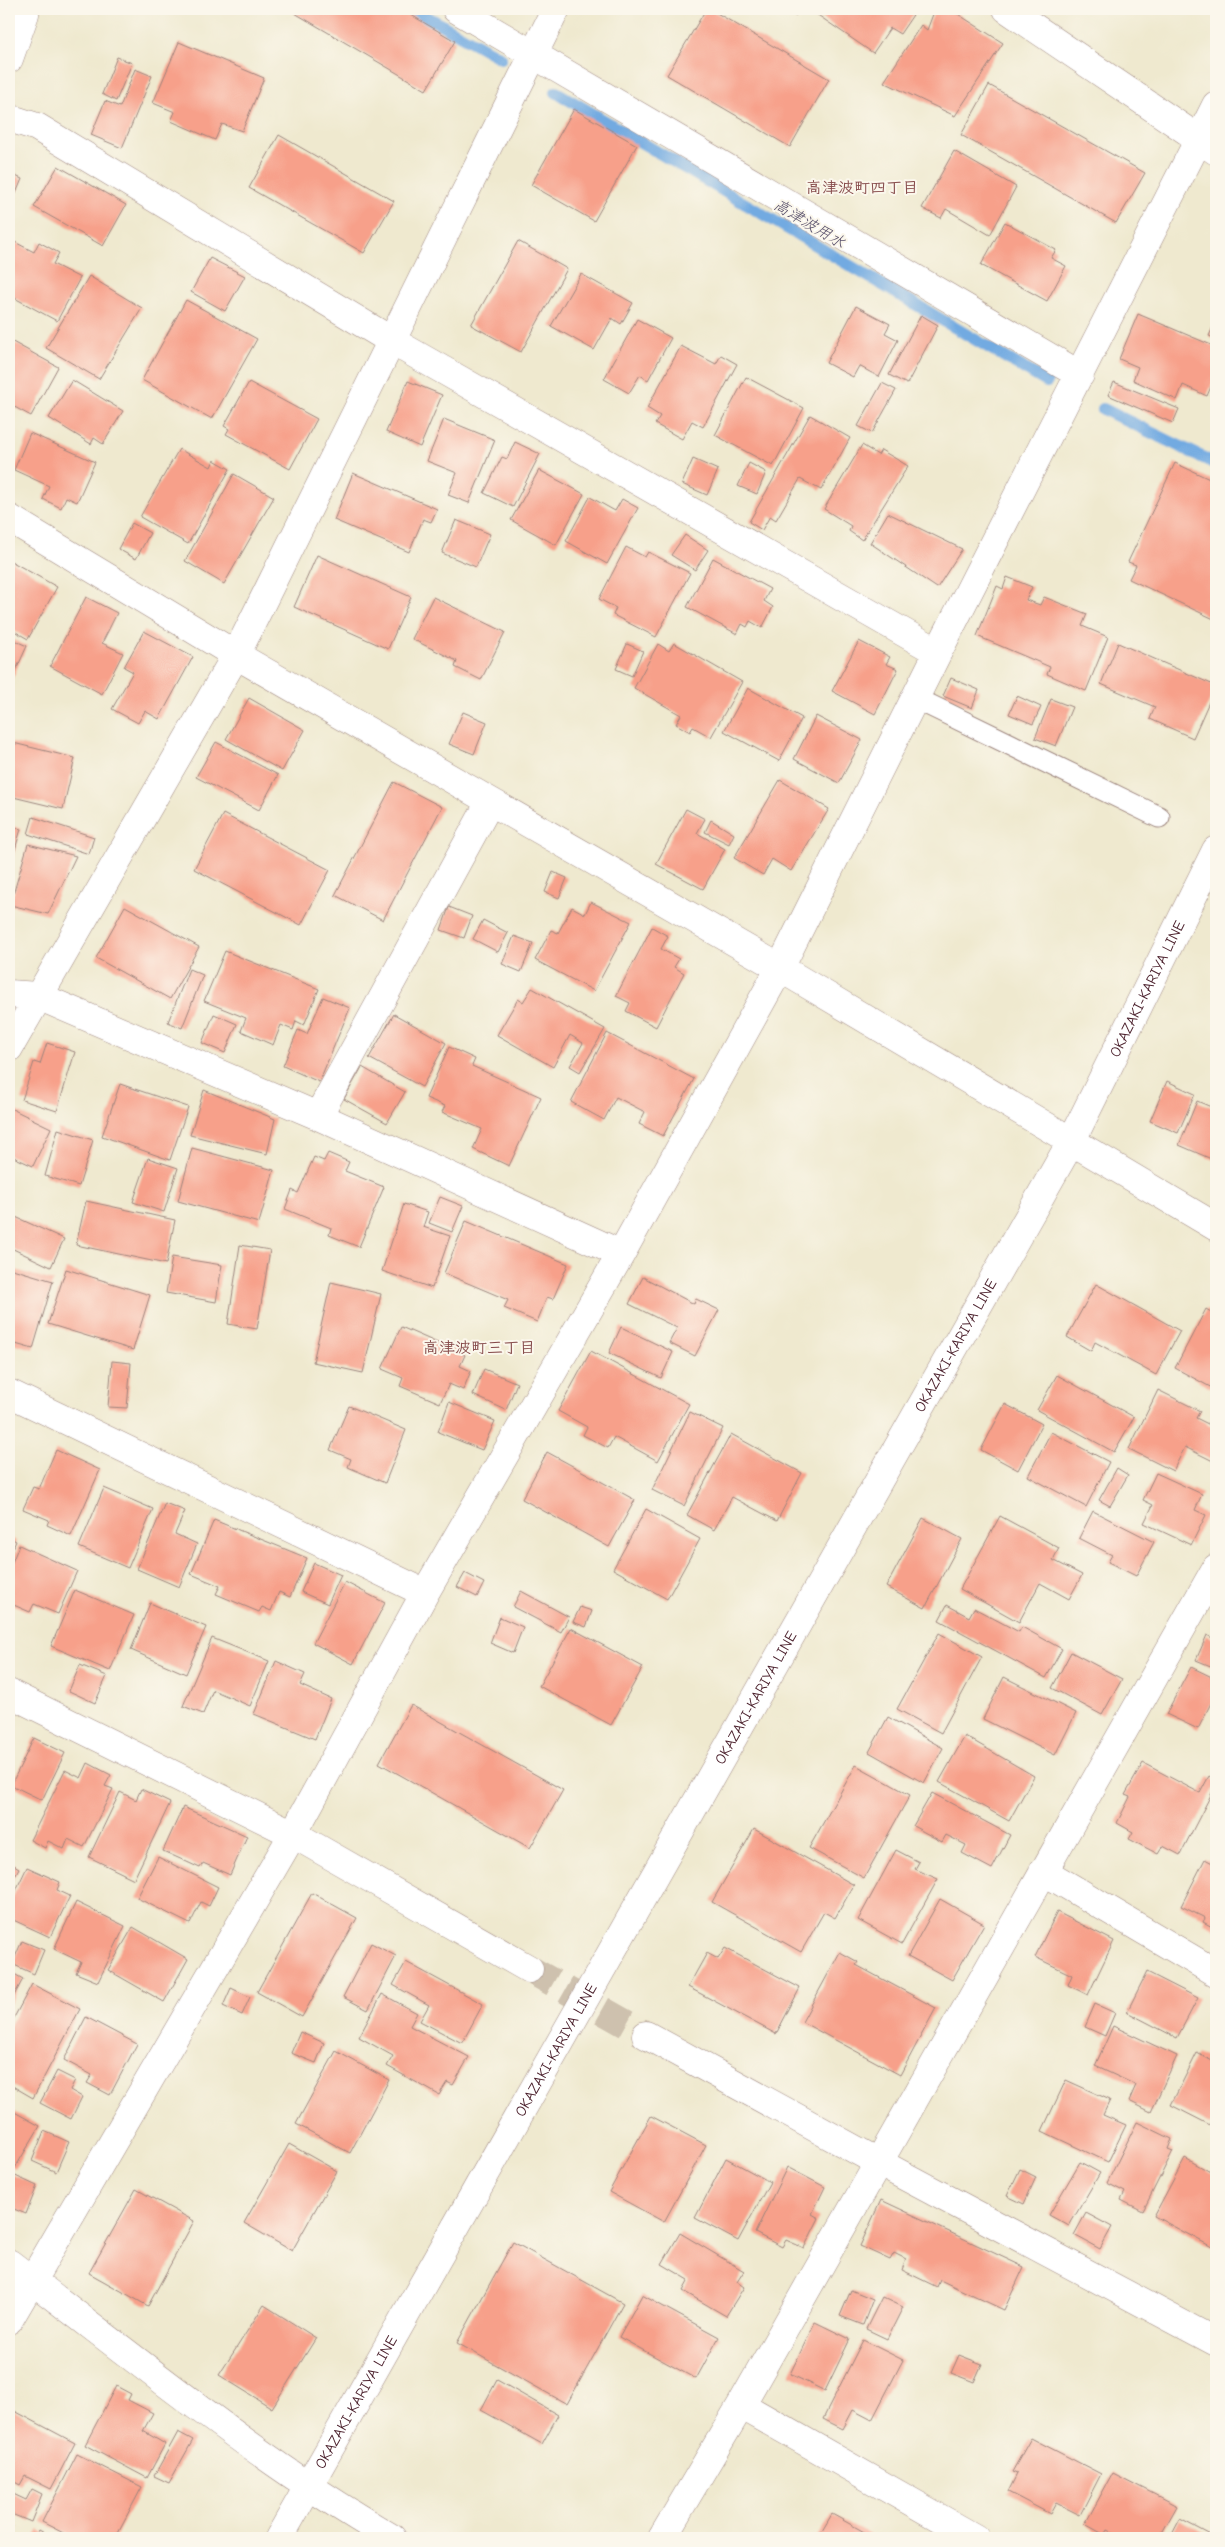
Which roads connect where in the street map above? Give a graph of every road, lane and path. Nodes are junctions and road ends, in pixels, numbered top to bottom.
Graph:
1 (456, 9) edge
2 (556, 9) edge
3 (1007, 9) edge
4 (25, 14) dead end
5 (534, 54) junction
6 (9, 59) edge
7 (1216, 105) edge
8 (9, 118) edge
9 (1208, 145) edge
10 (392, 341) junction
11 (1080, 375) junction
12 (9, 518) edge
13 (938, 652) junction
14 (236, 654) junction
15 (915, 698) junction
16 (490, 802) junction
17 (1159, 817) dead end
18 (1216, 850) edge
19 (780, 968) junction
20 (9, 994) edge
21 (38, 996) junction
22 (9, 1048) edge
23 (318, 1116) junction
24 (1071, 1142) junction
25 (1216, 1228) edge
26 (620, 1254) junction
27 (9, 1392) edge
28 (1213, 1581) edge
29 (425, 1593) junction
30 (11, 1700) edge
31 (292, 1834) junction
32 (1043, 1871) junction
33 (529, 1969) tunnel mouth
34 (1216, 1973) edge
35 (646, 2035) tunnel mouth
36 (878, 2162) junction
37 (9, 2263) edge
38 (31, 2279) junction
39 (9, 2320) edge
40 (1216, 2342) edge
41 (741, 2405) junction
42 (309, 2486) junction
43 (280, 2538) edge
44 (392, 2538) edge
45 (662, 2538) edge
46 (975, 2538) edge

1 - 5 street
2 - 5 street
3 - 9 street
4 - 6 street
5 - 10 street
5 - 11 street
7 - 9 street
8 - 10 street
9 - 11 street
10 - 13 street
10 - 14 street
11 - 13 street
12 - 14 street
13 - 15 street
14 - 16 street
14 - 21 street
15 - 17 lane
15 - 19 street
16 - 19 street
16 - 23 street
18 - 24 street, OKAZAKI-KARIYA LINE
19 - 24 street
19 - 26 street
20 - 21 street
21 - 22 street
21 - 23 street
23 - 26 street
24 - 25 street
24 - 42 street, OKAZAKI-KARIYA LINE
26 - 29 street
27 - 29 street
28 - 32 street
29 - 31 street
30 - 31 street
31 - 33 street
31 - 38 street
32 - 34 street
32 - 36 street
35 - 36 street
36 - 40 street
36 - 41 street
37 - 38 street
38 - 39 street
38 - 42 street
41 - 45 street
41 - 46 street
42 - 43 street, OKAZAKI-KARIYA LINE
42 - 44 street

